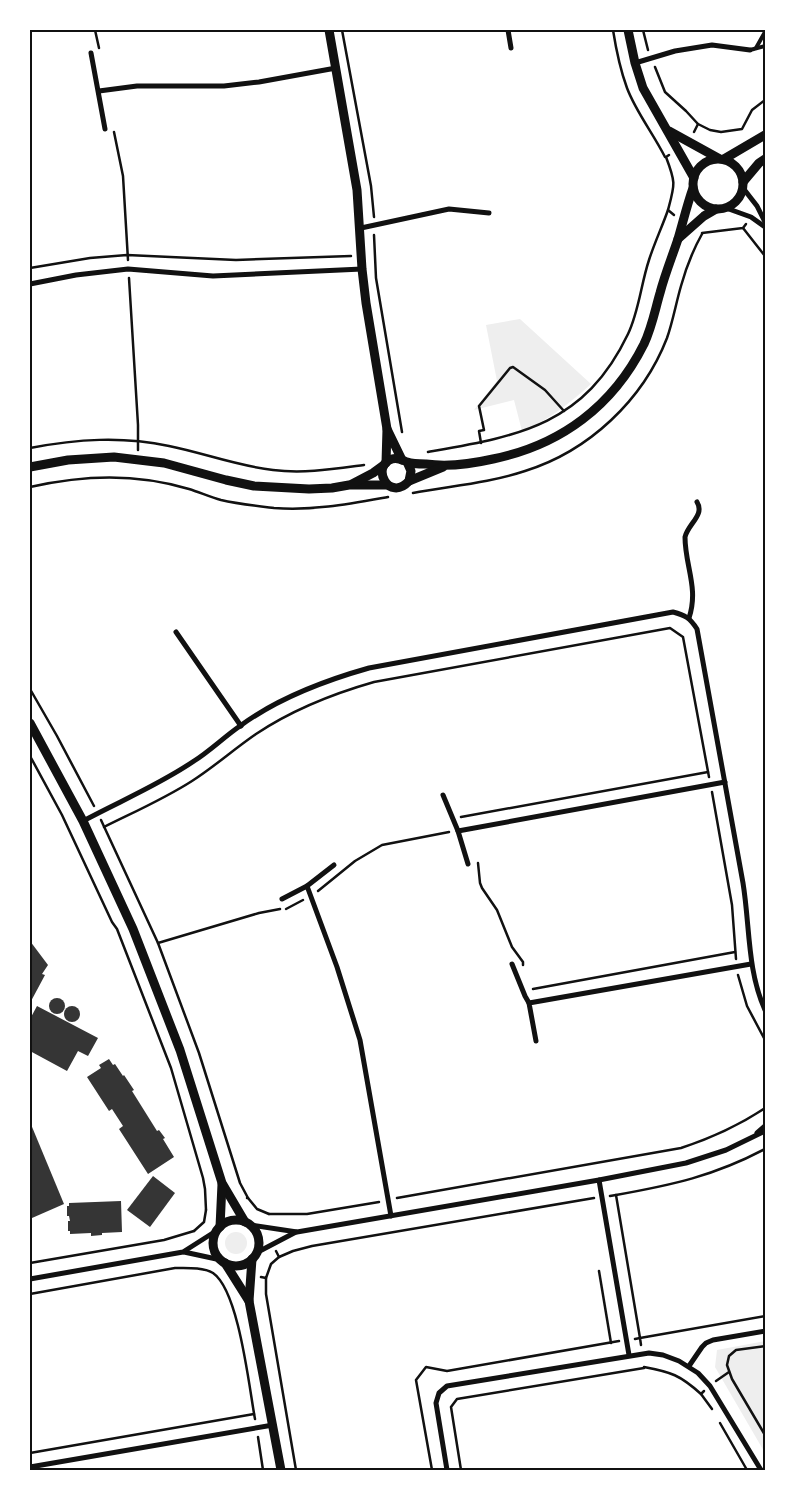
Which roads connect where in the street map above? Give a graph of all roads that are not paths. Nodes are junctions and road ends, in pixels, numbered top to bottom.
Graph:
1 (329, 30) edge
2 (508, 30) edge
3 (628, 30) edge
4 (765, 32) edge
5 (765, 46) edge
6 (511, 48) dead end
7 (756, 48) junction
8 (750, 50) joint
9 (91, 53) dead end
10 (635, 63) junction
11 (336, 68) junction
12 (99, 91) junction
13 (105, 129) dead end
14 (669, 131) junction
15 (765, 136) edge
16 (721, 159) junction
17 (765, 159) edge
18 (694, 178) junction
19 (743, 185) junction
20 (693, 188) junction
21 (726, 208) junction
22 (716, 209) junction
23 (488, 213) dead end
24 (765, 222) edge
25 (765, 227) edge
26 (361, 228) junction
27 (678, 239) junction
28 (362, 269) junction
29 (30, 284) edge
30 (387, 429) junction
31 (404, 461) junction
32 (385, 464) junction
33 (30, 467) edge
34 (443, 467) junction
35 (410, 481) junction
36 (349, 485) junction
37 (388, 485) junction
38 (697, 502) dead end
39 (689, 618) junction
40 (176, 632) dead end
41 (30, 723) edge
42 (241, 726) junction
43 (725, 782) junction
44 (443, 795) dead end
45 (83, 822) junction
46 (458, 831) junction
47 (468, 864) dead end
48 (334, 865) dead end
49 (307, 886) junction
50 (282, 899) dead end
51 (512, 964) dead end
52 (751, 964) junction
53 (529, 1003) junction
54 (765, 1010) edge
55 (536, 1041) dead end
56 (765, 1126) edge
57 (765, 1131) edge
58 (748, 1140) junction
59 (598, 1180) junction
60 (222, 1184) junction
61 (391, 1216) junction
62 (248, 1223) junction
63 (218, 1229) junction
64 (297, 1232) junction
65 (183, 1252) junction
66 (254, 1256) junction
67 (223, 1262) junction
68 (30, 1279) edge
69 (249, 1302) junction
70 (765, 1331) edge
71 (628, 1355) junction
72 (689, 1366) junction
73 (273, 1425) junction
74 (30, 1467) edge
75 (281, 1470) edge
76 (447, 1470) edge
77 (761, 1470) edge

1 - 11 street
2 - 6 street
3 - 10 street
4 - 7 lane
5 - 7 lane
7 - 8 lane
8 - 10 street
9 - 12 street
10 - 14 street
11 - 12 street
11 - 26 street
12 - 13 street
14 - 16 street
14 - 18 street
15 - 16 street
16 - 18 street
16 - 19 street
17 - 19 street
18 - 20 street
19 - 21 street
19 - 24 street
20 - 22 street
20 - 27 street
21 - 22 street
21 - 25 street
22 - 27 street
23 - 26 street
26 - 28 street
27 - 34 street
28 - 29 street
28 - 30 street
30 - 31 street
30 - 32 street
31 - 32 street
31 - 34 street
31 - 35 street
32 - 36 street
32 - 37 street
33 - 36 street
34 - 35 street
35 - 37 street
36 - 37 street
38 - 39 street
39 - 42 street
39 - 43 street
40 - 42 street
41 - 45 street
42 - 45 street
43 - 46 street
43 - 52 street
44 - 46 street
45 - 60 street
46 - 47 street
48 - 49 street
49 - 50 street
49 - 61 street
51 - 53 street
52 - 53 street
52 - 54 street
53 - 55 street
56 - 58 street
57 - 58 street
58 - 59 street
59 - 61 street
59 - 71 street
60 - 62 street
60 - 63 street
61 - 64 street
62 - 63 street
62 - 64 street
62 - 66 street
63 - 65 street
63 - 67 street
64 - 66 street
65 - 67 street
65 - 68 street
66 - 67 street
66 - 69 street
67 - 69 street
69 - 73 street
70 - 72 street
71 - 72 street
71 - 76 street
72 - 77 street
73 - 74 street
73 - 75 street

